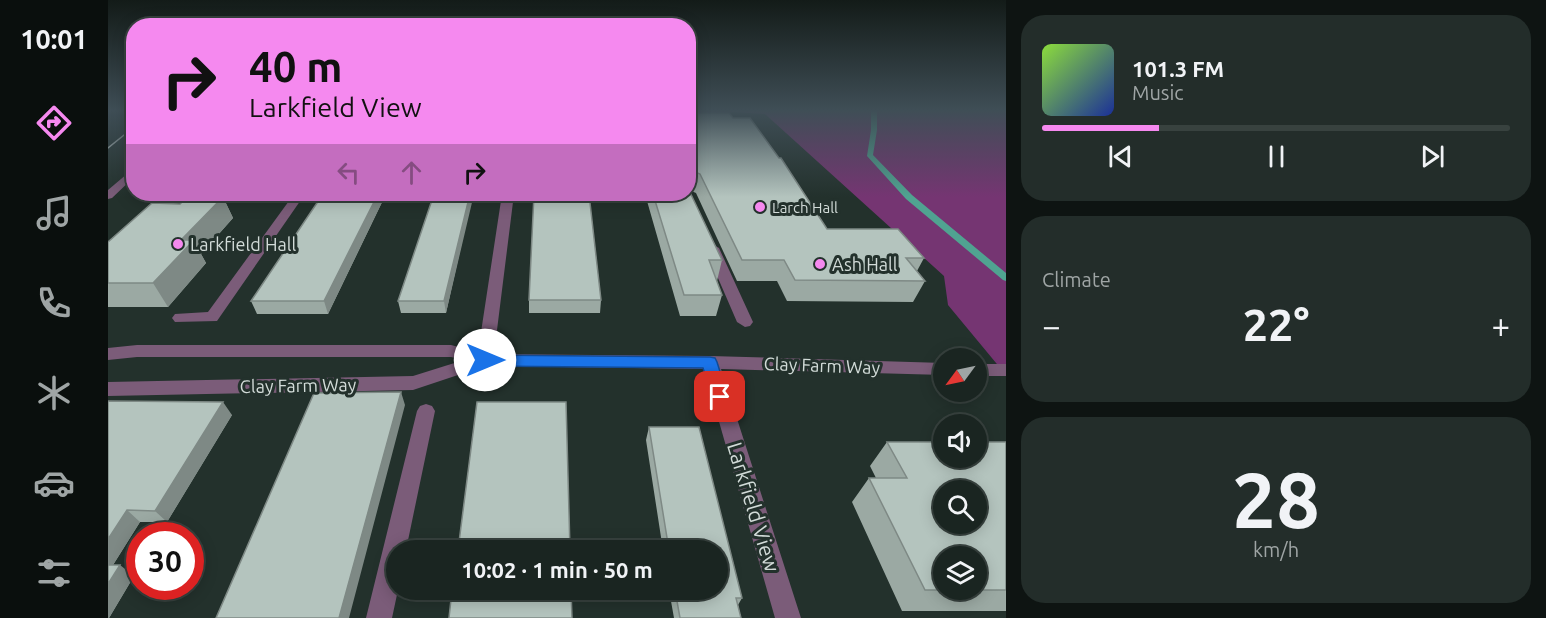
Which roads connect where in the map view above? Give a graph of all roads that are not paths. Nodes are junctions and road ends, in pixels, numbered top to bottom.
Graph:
1 (126, 178) edge
2 (126, 189) edge
3 (111, 192) edge
4 (294, 201) edge
5 (507, 201) edge
6 (705, 231) edge
7 (180, 318) dead end
8 (745, 322) dead end
9 (108, 354) edge
10 (485, 360) junction
11 (710, 362) junction
12 (933, 369) edge
13 (987, 370) edge
14 (1006, 370) edge
15 (108, 389) edge
16 (426, 411) dead end
17 (379, 618) edge
18 (788, 618) edge

1 - 3 street
2 - 3 street
4 - 7 street
5 - 10 street
6 - 8 street
9 - 10 street, Clay Farm Way
10 - 11 street, Clay Farm Way
10 - 15 street, Clay Farm Way
11 - 12 street, Clay Farm Way
11 - 18 street, Larkfield View
13 - 14 street
16 - 17 street

